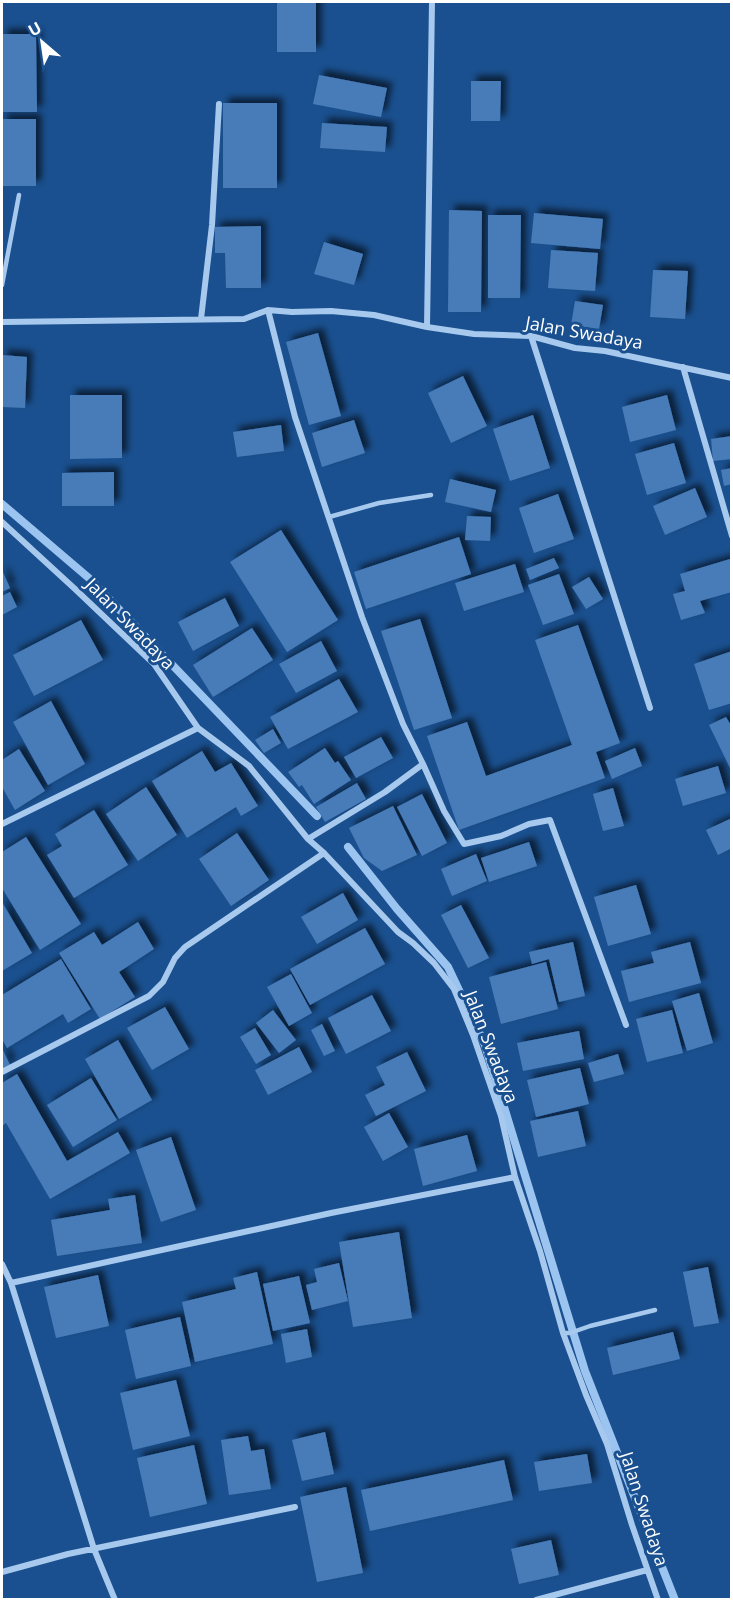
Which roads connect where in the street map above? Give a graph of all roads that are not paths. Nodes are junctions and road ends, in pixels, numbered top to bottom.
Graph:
1 (432, 2) edge
2 (219, 104) dead end
3 (19, 195) dead end
4 (2, 285) edge
5 (268, 310) junction
6 (201, 319) junction
7 (2, 322) edge
8 (427, 327) junction
9 (531, 336) junction
10 (683, 367) junction
11 (732, 378) edge
12 (431, 495) dead end
13 (329, 517) junction
14 (2, 522) edge
15 (732, 536) edge
16 (650, 708) dead end
17 (198, 728) junction
18 (423, 764) junction
19 (2, 824) edge
20 (308, 839) junction
21 (324, 853) junction
22 (626, 1025) dead end
23 (2, 1072) edge
24 (515, 1177) junction
25 (2, 1264) edge
26 (11, 1283) junction
27 (656, 1310) dead end
28 (567, 1333) junction
29 (295, 1507) dead end
30 (94, 1549) junction
31 (647, 1570) junction
32 (2, 1572) edge
33 (115, 1599) edge
34 (536, 1599) edge
35 (658, 1599) edge

1 - 8 street
2 - 6 street
3 - 4 lane
5 - 6 street, Jalan Swadaya
5 - 8 street, Jalan Swadaya
5 - 13 street
6 - 7 street, Jalan Swadaya
8 - 9 street, Jalan Swadaya
9 - 10 street, Jalan Swadaya
9 - 16 street
10 - 11 street, Jalan Swadaya
10 - 15 street
12 - 13 lane
13 - 18 street
14 - 17 street, Jalan Swadaya
17 - 19 street
17 - 20 street, Jalan Swadaya
18 - 20 street
18 - 22 street
20 - 21 street, Jalan Swadaya
21 - 23 street
21 - 24 street, Jalan Swadaya
24 - 26 street
24 - 28 street, Jalan Swadaya
25 - 26 street
26 - 30 street
27 - 28 lane
28 - 31 street, Jalan Swadaya
29 - 30 street
30 - 32 street
30 - 33 street
31 - 34 street
31 - 35 street, Jalan Swadaya

